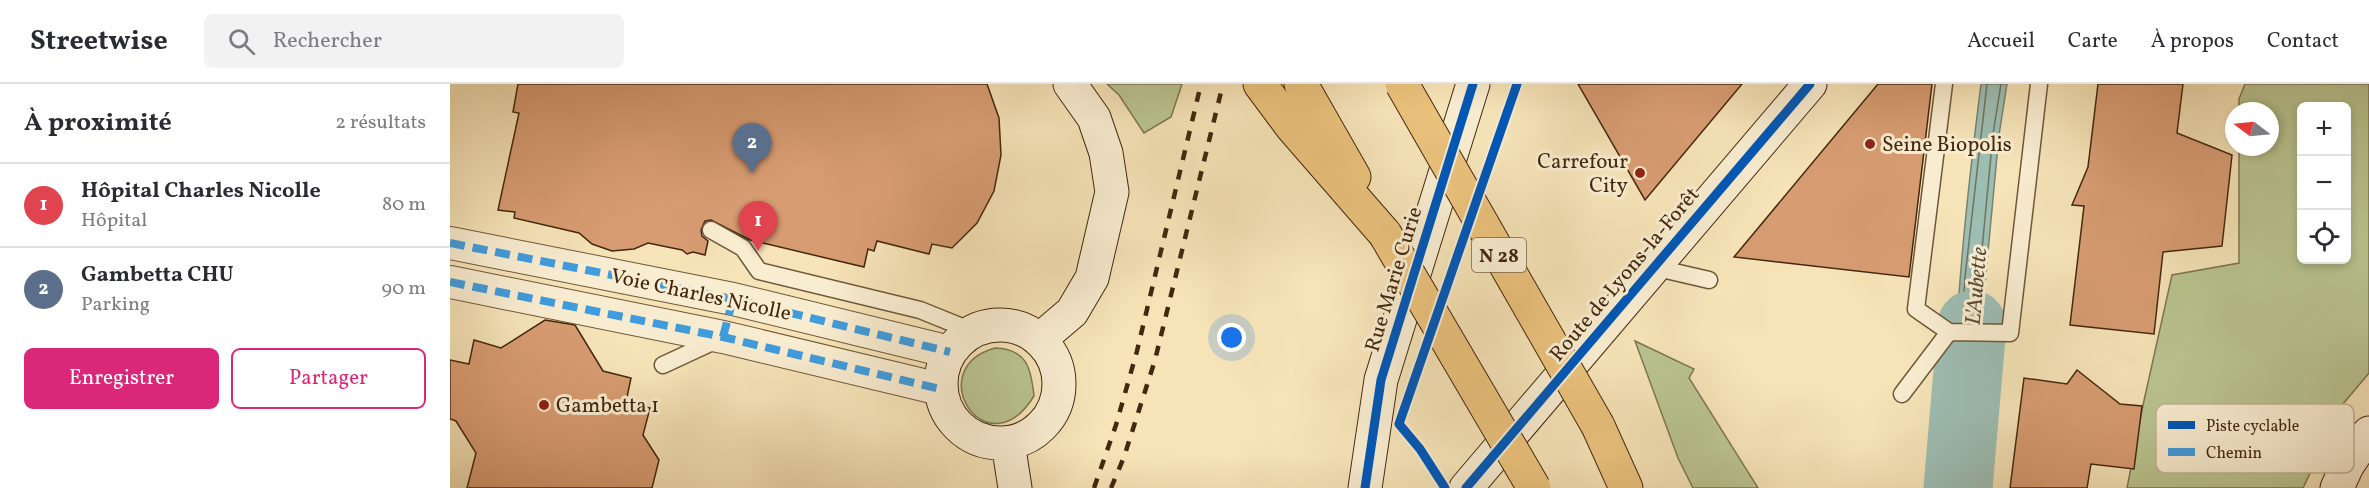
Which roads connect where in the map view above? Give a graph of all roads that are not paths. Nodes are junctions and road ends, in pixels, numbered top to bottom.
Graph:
1 (1070, 84) edge
2 (1260, 84) edge
3 (1301, 84) edge
4 (1402, 84) edge
5 (1473, 84) edge
6 (1810, 84) edge
7 (1944, 84) edge
8 (2039, 84) edge
9 (711, 230) dead end
10 (1385, 234) junction
11 (450, 243) edge
12 (1653, 267) junction
13 (1709, 280) dead end
14 (450, 282) edge
15 (733, 299) junction
16 (1949, 332) junction
17 (723, 338) junction
18 (1039, 340) junction
19 (961, 341) junction
20 (663, 365) dead end
21 (940, 389) junction
22 (1902, 394) dead end
23 (2369, 433) edge
24 (1008, 443) junction
25 (2354, 456) edge
26 (2344, 473) edge
27 (1015, 488) edge
28 (1365, 488) edge
29 (1466, 488) edge
30 (1533, 488) edge
31 (1626, 488) edge
32 (2337, 488) edge

1 - 18 street
2 - 10 highway
3 - 10 highway
4 - 31 highway, N 28, bridge
5 - 28 street, Rue Marie Curie
6 - 12 street, Route de Lyons-la-Forêt
7 - 16 lane
8 - 16 lane
9 - 19 lane
10 - 30 highway, bridge
11 - 15 street, Voie Charles Nicolle
12 - 13 lane
12 - 29 street, Route de Lyons-la-Forêt
14 - 17 street, Voie Charles Nicolle
15 - 17 street
15 - 19 street, Voie Charles Nicolle
16 - 22 lane
17 - 20 lane
17 - 21 street, Voie Charles Nicolle
18 - 19 street
18 - 24 street
19 - 21 street
21 - 24 street
23 - 25 street
24 - 27 street
26 - 32 street

